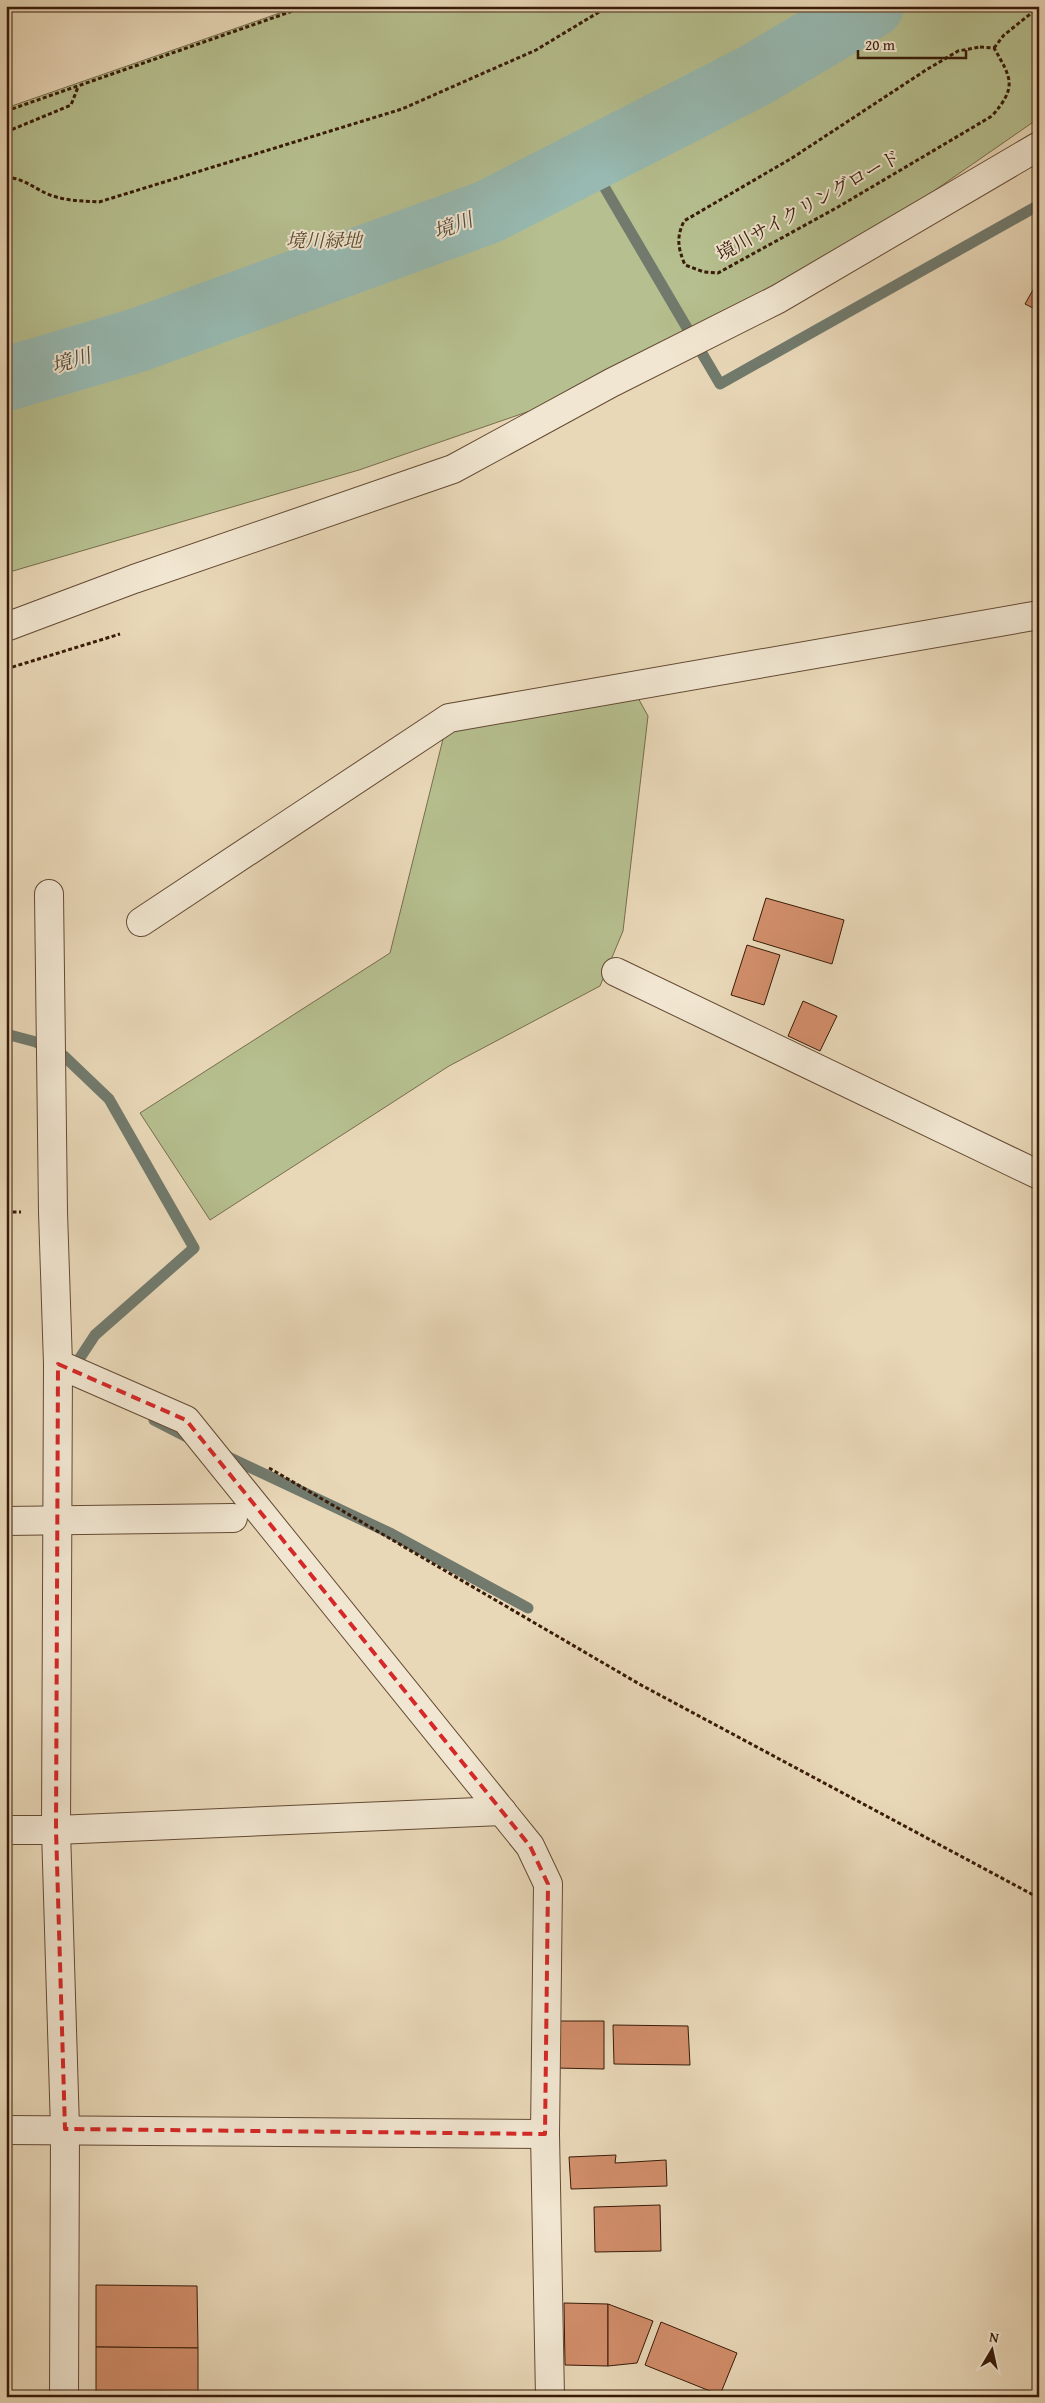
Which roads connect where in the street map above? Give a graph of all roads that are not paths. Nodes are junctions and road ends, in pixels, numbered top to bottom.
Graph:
1 (1039, 146) edge
2 (1039, 615) edge
3 (6, 628) edge
4 (49, 894) dead end
5 (141, 922) dead end
6 (616, 972) dead end
7 (1039, 1175) edge
8 (58, 1364) junction
9 (233, 1518) dead end
10 (6, 1521) edge
11 (58, 1521) junction
12 (502, 1811) junction
13 (6, 1830) edge
14 (56, 1830) junction
15 (65, 2129) junction
16 (6, 2130) edge
17 (545, 2134) junction
18 (64, 2397) edge
19 (550, 2397) edge

1 - 3 street
2 - 5 street
4 - 8 street
6 - 7 street
8 - 11 street
8 - 12 street
9 - 11 street
10 - 11 street
11 - 14 street
12 - 14 street
12 - 17 street
13 - 14 street
14 - 15 street
15 - 16 street
15 - 17 street
15 - 18 street
17 - 19 street

